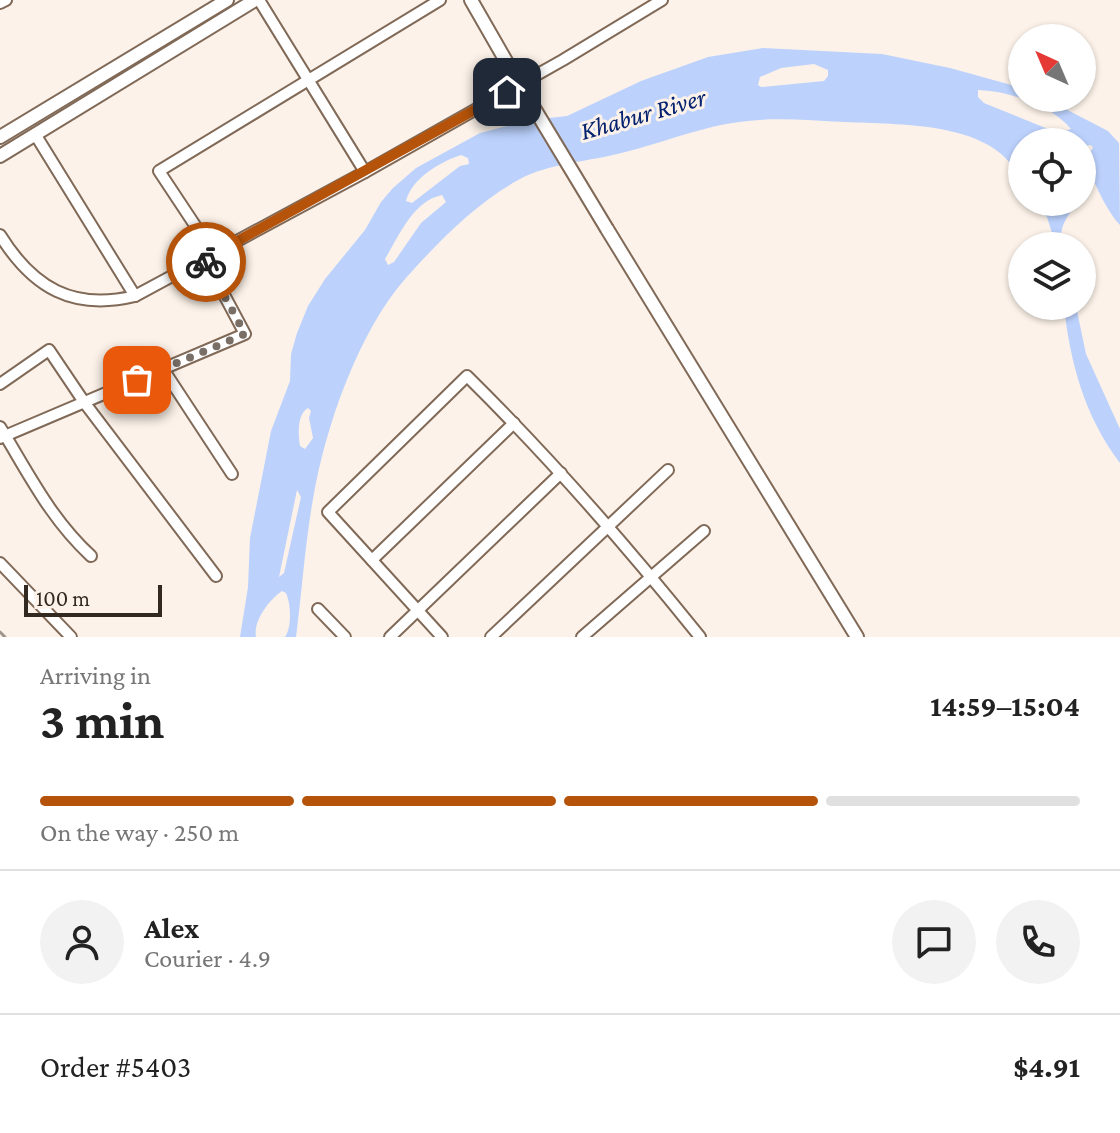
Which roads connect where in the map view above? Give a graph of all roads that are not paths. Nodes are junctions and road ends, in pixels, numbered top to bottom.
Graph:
1 (6, 0) edge
2 (227, 0) edge
3 (257, 0) edge
4 (440, 0) edge
5 (471, 0) edge
6 (662, 0) edge
7 (0, 3) edge
8 (308, 80) junction
9 (35, 134) junction
10 (0, 137) edge
11 (0, 156) edge
12 (365, 172) junction
13 (0, 235) edge
14 (210, 257) junction
15 (135, 296) junction
16 (163, 369) junction
17 (0, 384) edge
18 (84, 402) junction
19 (514, 423) junction
20 (2, 433) edge
21 (668, 470) dead end
22 (561, 473) junction
23 (232, 474) dead end
24 (607, 527) junction
25 (704, 531) dead end
26 (91, 556) dead end
27 (372, 560) junction
28 (0, 563) edge
29 (651, 575) junction
30 (216, 576) dead end
31 (318, 609) dead end
32 (419, 610) junction
33 (693, 634) edge
34 (71, 637) edge
35 (345, 637) edge
36 (390, 637) edge
37 (442, 637) edge
38 (491, 637) edge
39 (582, 637) edge
40 (857, 637) edge

1 - 7 street
2 - 10 street
3 - 8 street
3 - 9 street
4 - 8 street
5 - 40 street, bridge
6 - 12 street
8 - 12 street
8 - 14 street
9 - 11 street
9 - 15 street
12 - 14 street
13 - 15 street
14 - 15 street
14 - 16 street
16 - 18 street
16 - 23 street
17 - 18 street
18 - 20 street
18 - 30 street
19 - 22 street
19 - 27 street
19 - 27 street
20 - 26 street
21 - 24 street
22 - 24 street
22 - 32 street
24 - 29 street
24 - 38 street
25 - 29 street
27 - 32 street
28 - 34 street
29 - 33 street
29 - 39 street
31 - 35 street
32 - 36 street
32 - 37 street

